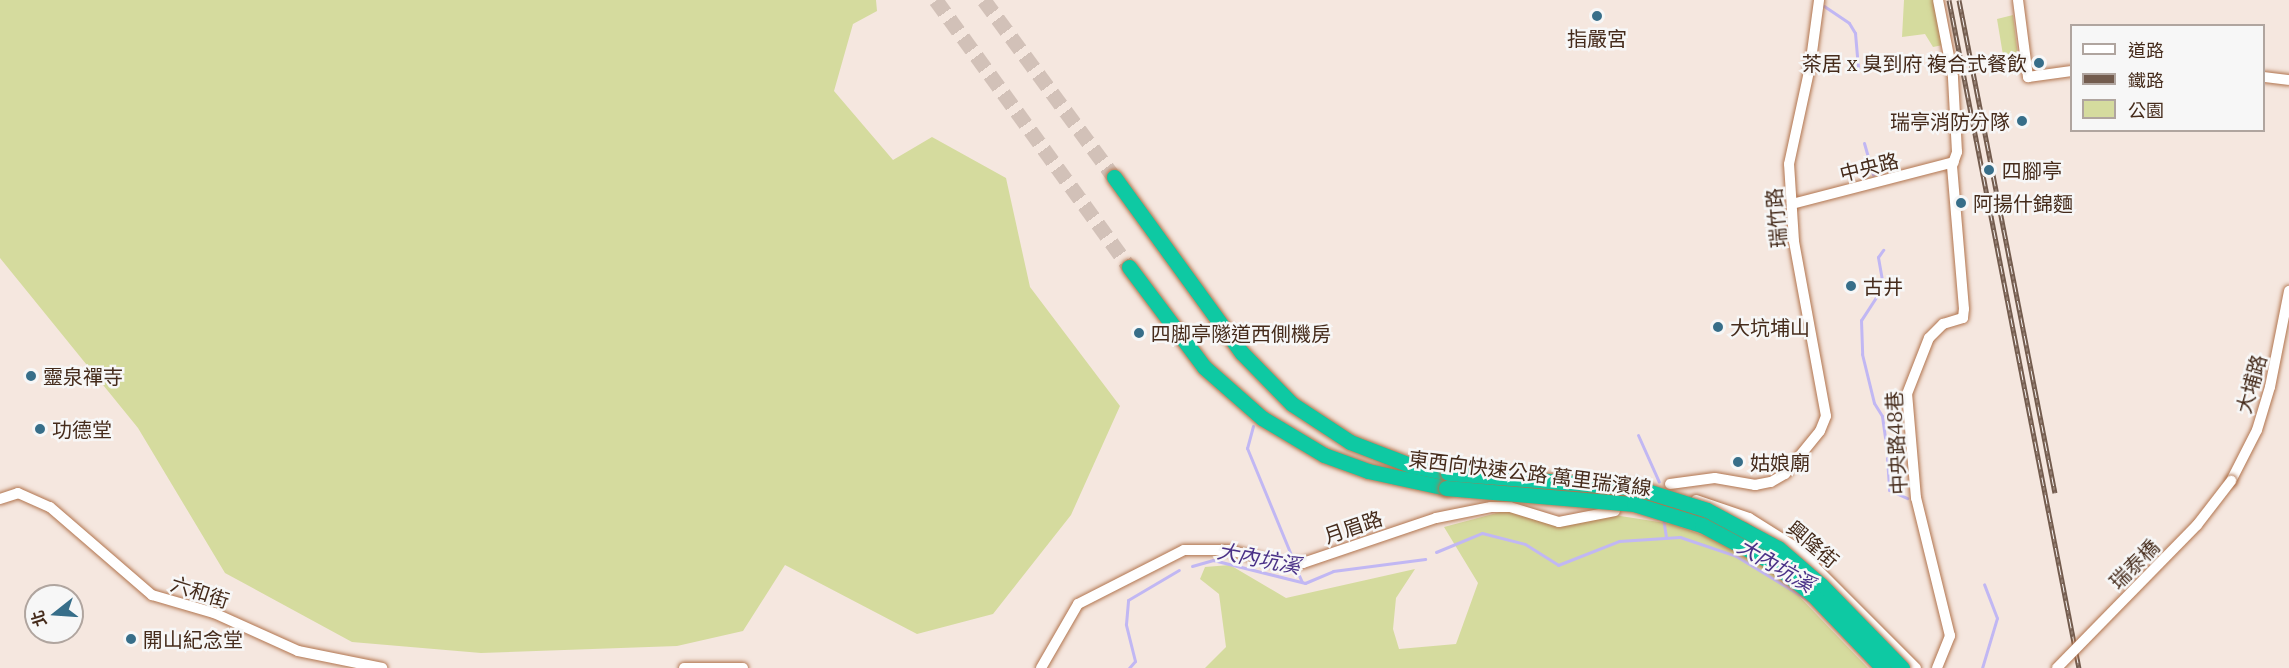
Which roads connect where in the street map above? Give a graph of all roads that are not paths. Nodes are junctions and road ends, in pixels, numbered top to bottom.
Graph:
1 (1819, 0) edge
2 (1938, 0) edge
3 (2018, 0) edge
4 (2070, 70) edge
5 (2265, 77) edge
6 (2289, 80) edge
7 (1954, 162) junction
8 (1114, 177) tunnel mouth
9 (1792, 204) junction
10 (1129, 267) tunnel mouth
11 (2289, 291) edge
12 (1447, 480) junction
13 (2231, 481) joint
14 (1665, 487) joint
15 (0, 499) edge
16 (1615, 511) dead end
17 (382, 668) edge
18 (684, 668) edge
19 (743, 668) edge
20 (1041, 668) edge
21 (1883, 668) edge
22 (1902, 668) edge
23 (1916, 668) edge
24 (1937, 668) edge
25 (2056, 668) edge

1 - 9 street, 瑞竹路
2 - 7 street
3 - 4 street
5 - 6 street
7 - 9 street, 中央路
7 - 24 street, 中央路48巷
8 - 12 highway, 東西向快速公路 萬里瑞濱線
9 - 14 street, 瑞竹路
10 - 12 highway, 東西向快速公路 萬里瑞濱線
11 - 13 street, 大埔路
12 - 21 highway, 東西向快速公路 萬里瑞濱線, bridge
12 - 22 highway, 東西向快速公路 萬里瑞濱線, bridge
13 - 25 street, 瑞泰橋, bridge
14 - 23 street, 興隆街
15 - 17 street, 六和街
16 - 20 street, 月眉路
18 - 19 street

